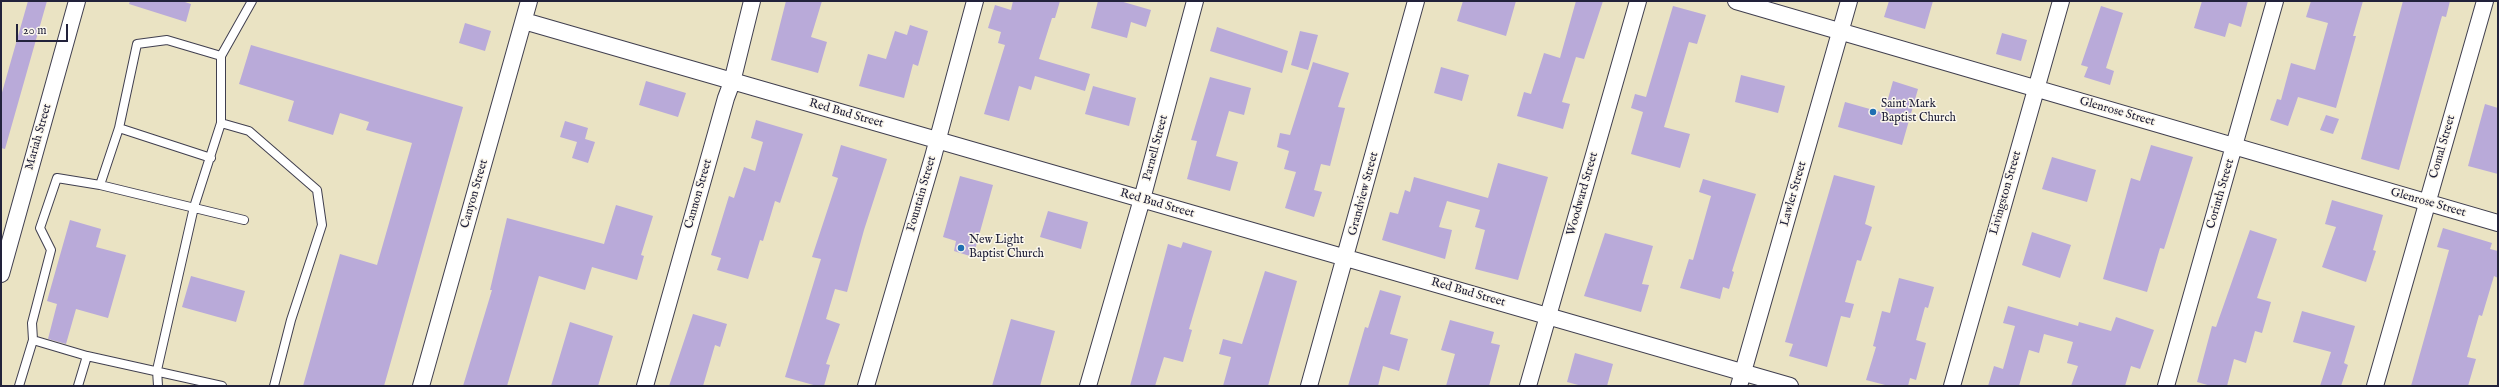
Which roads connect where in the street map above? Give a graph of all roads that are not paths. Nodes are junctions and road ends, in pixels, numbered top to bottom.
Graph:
1 (77, 1) edge
2 (252, 1) edge
3 (529, 1) edge
4 (752, 1) edge
5 (975, 1) edge
6 (1195, 1) edge
7 (1416, 1) edge
8 (1638, 1) edge
9 (1736, 1) edge
10 (1849, 1) edge
11 (2060, 1) edge
12 (2275, 1) edge
13 (2485, 1) edge
14 (524, 21) junction
15 (1840, 32) junction
16 (221, 56) junction
17 (732, 82) junction
18 (2035, 88) junction
19 (221, 123) junction
20 (119, 128) junction
21 (936, 140) junction
22 (2234, 146) junction
23 (211, 158) junction
24 (100, 185) junction
25 (1142, 200) junction
26 (2428, 203) junction
27 (194, 207) junction
28 (244, 220) dead end
29 (2498, 223) edge
30 (1346, 258) junction
31 (1, 274) edge
32 (1548, 316) junction
33 (33, 340) junction
34 (87, 356) junction
35 (156, 370) junction
36 (1741, 379) edge
37 (19, 386) edge
38 (78, 386) edge
39 (158, 386) edge
40 (222, 386) edge
41 (274, 386) edge
42 (421, 386) edge
43 (645, 386) edge
44 (866, 386) edge
45 (1088, 386) edge
46 (1310, 386) edge
47 (1528, 386) edge
48 (1790, 386) edge
49 (1952, 386) edge
50 (2166, 386) edge
51 (2375, 386) edge

1 - 31 street, Mariah Street
2 - 16 lane
3 - 14 street, Canyon Street
4 - 17 street, Cannon Street
5 - 21 street, Fountain Street
6 - 25 street, Parnell Street
7 - 30 street, Grandview Street
8 - 32 street, Woodward Street
9 - 15 street, Glenrose Street
10 - 15 street, Lawler Street
11 - 18 street, Livingston Street
12 - 22 street, Corinth Street
13 - 26 street, Comal Street
14 - 17 street, Red Bud Street
14 - 42 street, Canyon Street
15 - 18 street, Glenrose Street
15 - 36 street, Lawler Street
16 - 19 lane
16 - 20 lane
17 - 21 street, Red Bud Street
17 - 43 street, Cannon Street
18 - 22 street, Glenrose Street
18 - 49 street, Livingston Street
19 - 23 lane
19 - 41 lane
20 - 23 lane
20 - 24 lane
21 - 25 street, Red Bud Street
21 - 44 street, Fountain Street
22 - 26 street, Glenrose Street
22 - 50 street, Corinth Street
23 - 27 lane
24 - 27 lane
24 - 33 lane
25 - 30 street, Red Bud Street
25 - 45 street, Parnell Street
26 - 29 street, Glenrose Street
26 - 51 street, Comal Street
27 - 28 lane
27 - 35 lane
30 - 32 street, Red Bud Street
30 - 46 street, Grandview Street
32 - 36 street, Red Bud Street
32 - 47 street, Woodward Street
33 - 34 lane
33 - 37 lane
34 - 35 lane
34 - 38 lane
35 - 39 lane
35 - 40 lane
36 - 48 street, Red Bud Street

